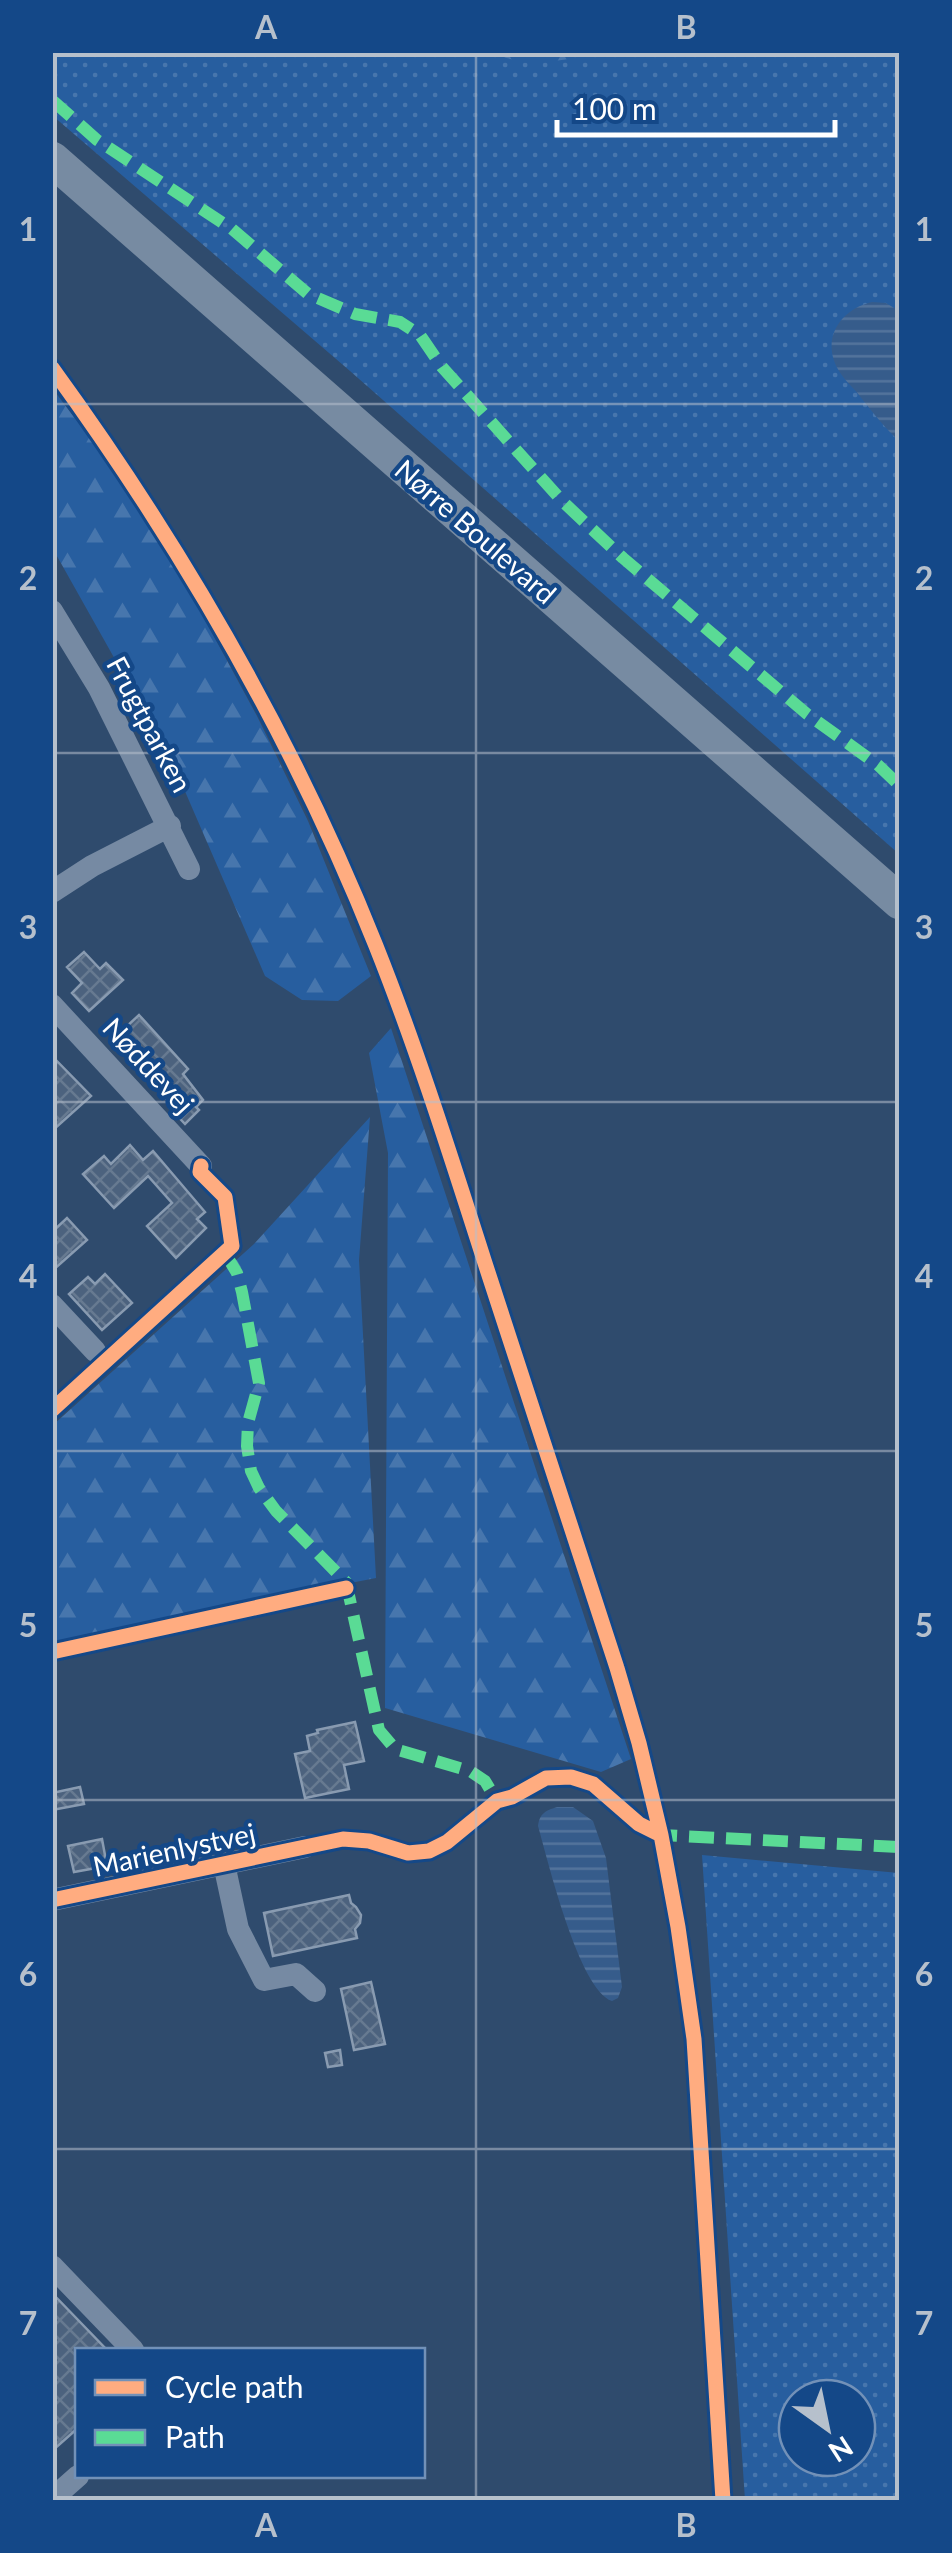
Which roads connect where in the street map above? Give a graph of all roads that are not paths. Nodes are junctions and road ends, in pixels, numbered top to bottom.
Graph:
1 (52, 159) edge
2 (52, 611) edge
3 (170, 826) junction
4 (190, 869) dead end
5 (52, 892) edge
6 (900, 902) edge
7 (52, 1005) edge
8 (202, 1166) dead end
9 (52, 1305) edge
10 (96, 1351) dead end
11 (306, 1847) dead end
12 (224, 1864) junction
13 (52, 1900) edge
14 (315, 1991) dead end
15 (52, 2266) edge
16 (131, 2348) edge
17 (76, 2478) edge
18 (52, 2499) edge

1 - 6 highway, Nørre Boulevard
2 - 3 street, Frugtparken
3 - 4 street, Frugtparken
3 - 5 street
7 - 8 street, Nøddevej
9 - 10 street
11 - 12 street, Marienlystvej
12 - 13 street, Marienlystvej
12 - 14 street
15 - 16 street
17 - 18 street

